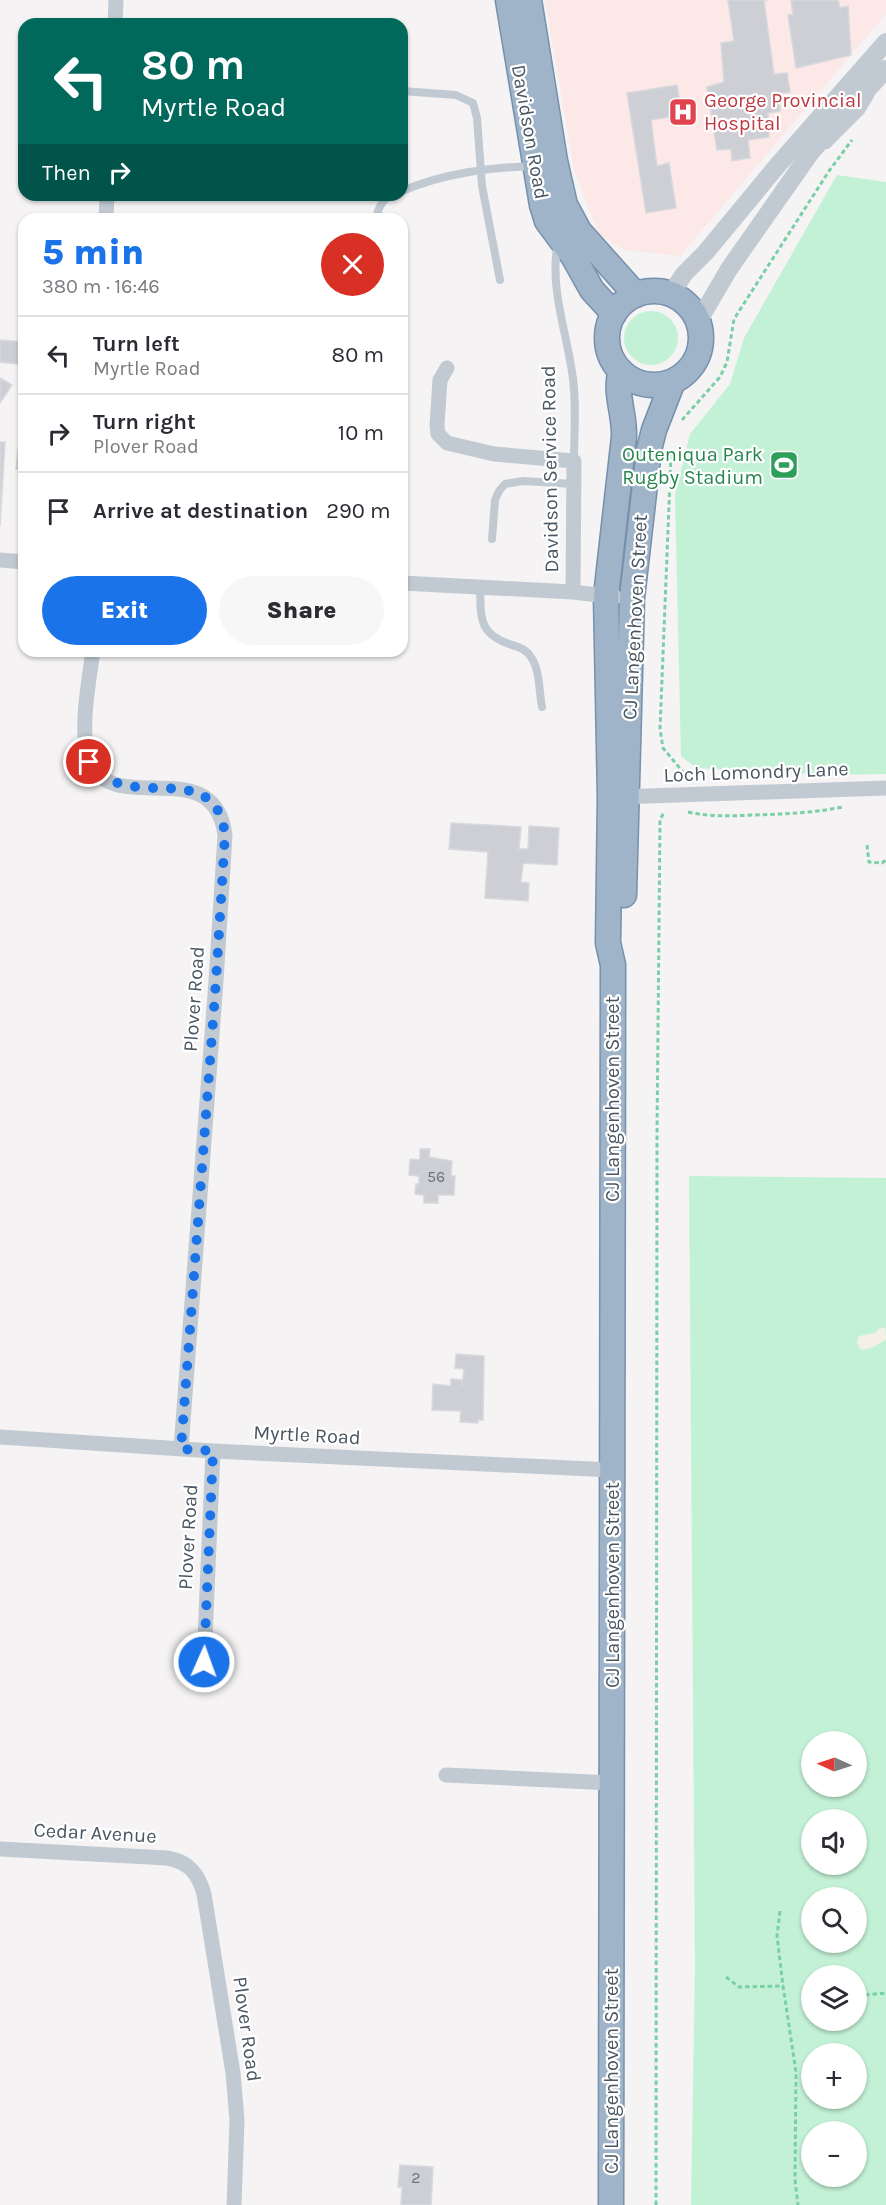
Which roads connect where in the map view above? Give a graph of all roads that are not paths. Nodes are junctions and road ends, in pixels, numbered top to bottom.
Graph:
1 (116, 0) edge
2 (508, 0) edge
3 (529, 0) edge
4 (115, 18) edge
5 (883, 50) edge
6 (881, 75) edge
7 (408, 91) edge
8 (535, 166) junction
9 (480, 169) junction
10 (408, 189) edge
11 (559, 238) junction
12 (500, 280) dead end
13 (671, 294) junction
14 (636, 295) junction
15 (614, 314) junction
16 (698, 322) junction
17 (447, 368) dead end
18 (621, 371) junction
19 (673, 381) junction
20 (574, 461) junction
21 (574, 484) junction
22 (492, 539) dead end
23 (0, 560) edge
24 (18, 562) edge
25 (408, 583) edge
26 (480, 587) junction
27 (573, 592) junction
28 (606, 596) junction
29 (632, 598) junction
30 (92, 657) edge
31 (542, 707) dead end
32 (886, 788) edge
33 (619, 797) junction
34 (0, 1437) edge
35 (181, 1449) junction
36 (213, 1451) junction
37 (612, 1470) junction
38 (204, 1662) dead end
39 (446, 1775) dead end
40 (612, 1783) junction
41 (0, 1849) edge
42 (188, 1864) joint
43 (234, 2205) edge
44 (611, 2205) edge

1 - 4 street
2 - 8 highway, Davidson Road
3 - 14 highway, Davidson Road
5 - 13 street
6 - 16 street
7 - 9 lane
8 - 9 lane
8 - 11 highway, Davidson Road
9 - 10 lane
9 - 12 lane
11 - 15 highway, Davidson Road
11 - 20 lane, Davidson Service Road
13 - 14 highway
13 - 16 highway
14 - 15 highway
15 - 18 highway
16 - 19 highway
17 - 20 street
18 - 19 highway
18 - 28 highway, CJ Langenhoven Street
19 - 29 highway, CJ Langenhoven Street
20 - 21 street, Davidson Service Road
21 - 22 lane
21 - 27 street, Davidson Service Road
23 - 24 street
25 - 26 street
26 - 27 street
26 - 31 lane
27 - 28 street
28 - 29 street
28 - 33 highway, CJ Langenhoven Street
29 - 33 highway, CJ Langenhoven Street
30 - 35 street, Plover Road
32 - 33 street, Loch Lomondry Lane
33 - 37 highway, CJ Langenhoven Street
34 - 35 street, Myrtle Road
35 - 36 street, Myrtle Road
36 - 37 street, Myrtle Road
36 - 38 street, Plover Road
37 - 40 highway, CJ Langenhoven Street
39 - 40 street
40 - 44 highway, CJ Langenhoven Street
41 - 42 street, Cedar Avenue
42 - 43 street, Plover Road

